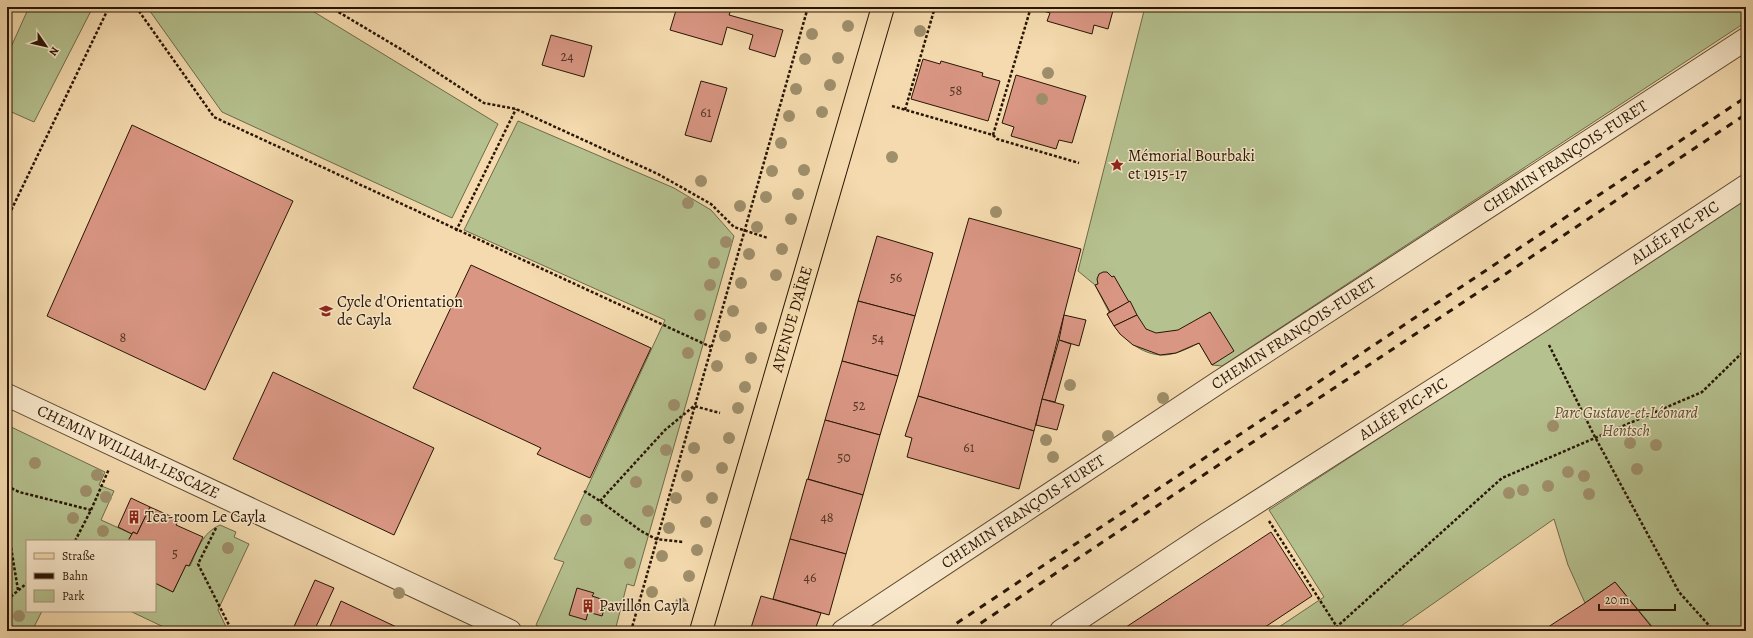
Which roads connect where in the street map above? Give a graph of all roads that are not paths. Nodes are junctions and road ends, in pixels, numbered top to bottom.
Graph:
1 (883, 7) edge
2 (1746, 39) edge
3 (1746, 186) edge
4 (7, 395) edge
5 (510, 631) edge
6 (701, 631) edge
7 (844, 631) edge
8 (1061, 631) edge

1 - 6 main road, AVENUE D'AÏRE
2 - 7 street, CHEMIN FRANÇOIS-FURET
3 - 8 street, ALLÉE PIC-PIC
4 - 5 street, CHEMIN WILLIAM-LESCAZE

